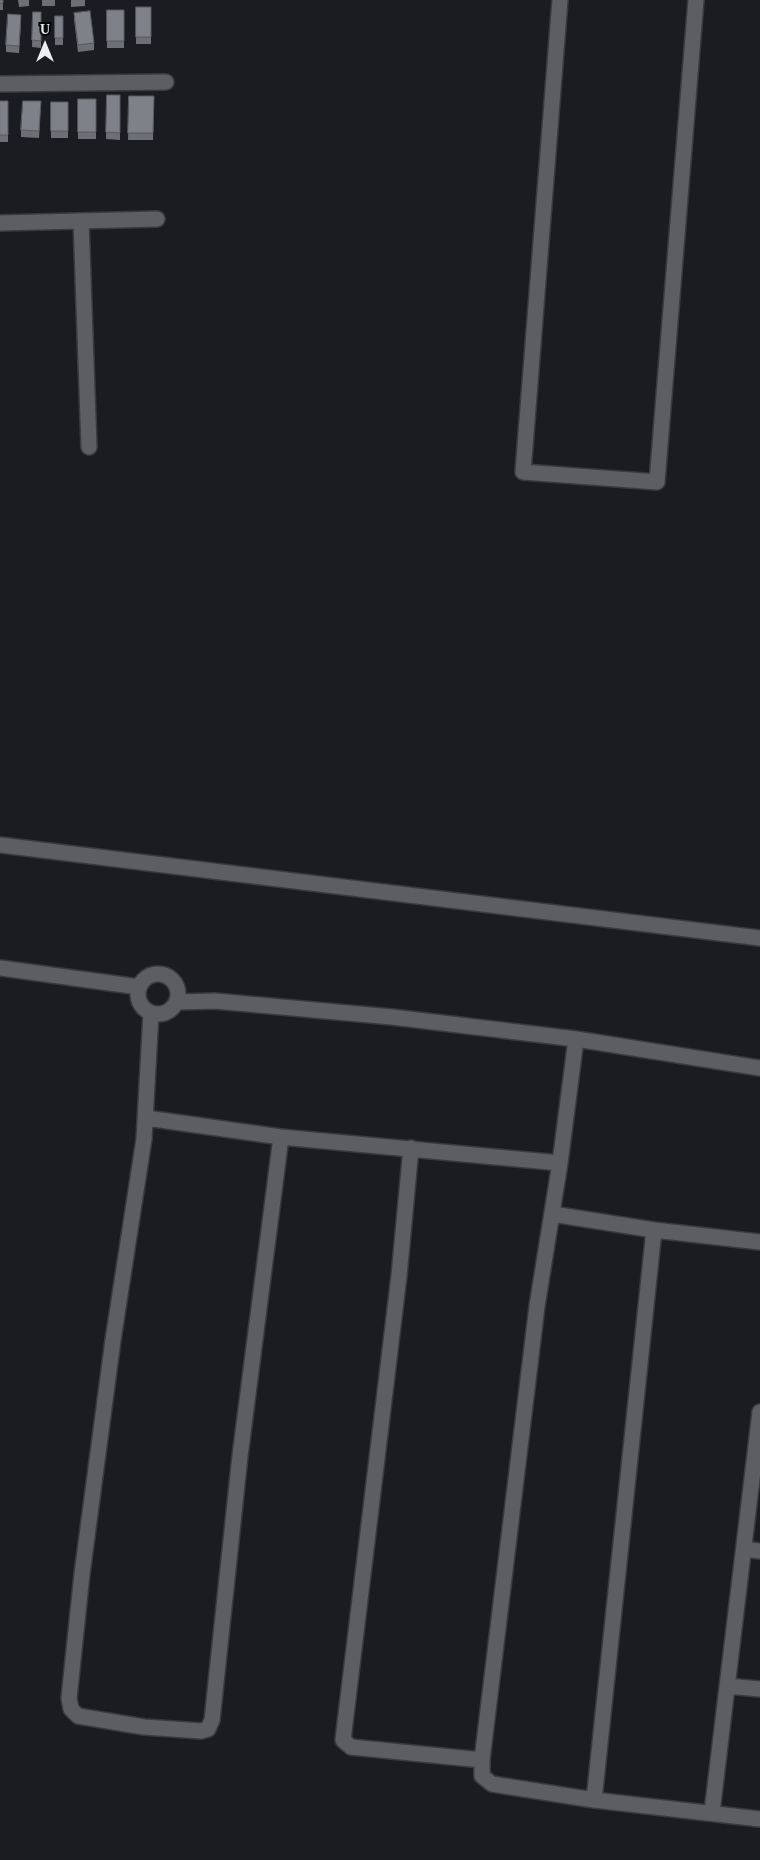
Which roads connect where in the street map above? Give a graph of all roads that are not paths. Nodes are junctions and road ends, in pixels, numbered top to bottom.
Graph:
1 (560, 0) edge
2 (696, 0) edge
3 (166, 82) dead end
4 (0, 84) edge
5 (157, 219) dead end
6 (81, 221) junction
7 (0, 224) edge
8 (89, 447) dead end
9 (0, 845) edge
10 (760, 938) edge
11 (0, 968) edge
12 (139, 987) junction
13 (177, 1002) junction
14 (151, 1013) junction
15 (576, 1039) junction
16 (760, 1068) edge
17 (146, 1118) junction
18 (281, 1137) junction
19 (411, 1148) junction
20 (560, 1163) junction
21 (552, 1214) junction
22 (654, 1230) junction
23 (760, 1242) edge
24 (760, 1412) edge
25 (759, 1430) edge
26 (744, 1549) junction
27 (760, 1551) edge
28 (728, 1686) junction
29 (760, 1690) edge
30 (482, 1760) junction
31 (594, 1800) junction
32 (712, 1812) junction
33 (760, 1819) edge

1 - 2 street
3 - 4 street
5 - 6 street
6 - 7 street
6 - 8 street
9 - 10 street
11 - 12 street
12 - 13 street
12 - 14 street
13 - 14 street
13 - 15 street
14 - 17 street
15 - 16 street
15 - 20 street
17 - 18 street
17 - 18 street
18 - 19 street
19 - 20 street
19 - 30 street
20 - 21 street
21 - 22 street
21 - 30 street
22 - 23 street
22 - 31 street
24 - 25 street
25 - 26 street
26 - 27 street
26 - 28 street
28 - 29 street
28 - 32 street
30 - 31 street
31 - 32 street
32 - 33 street

